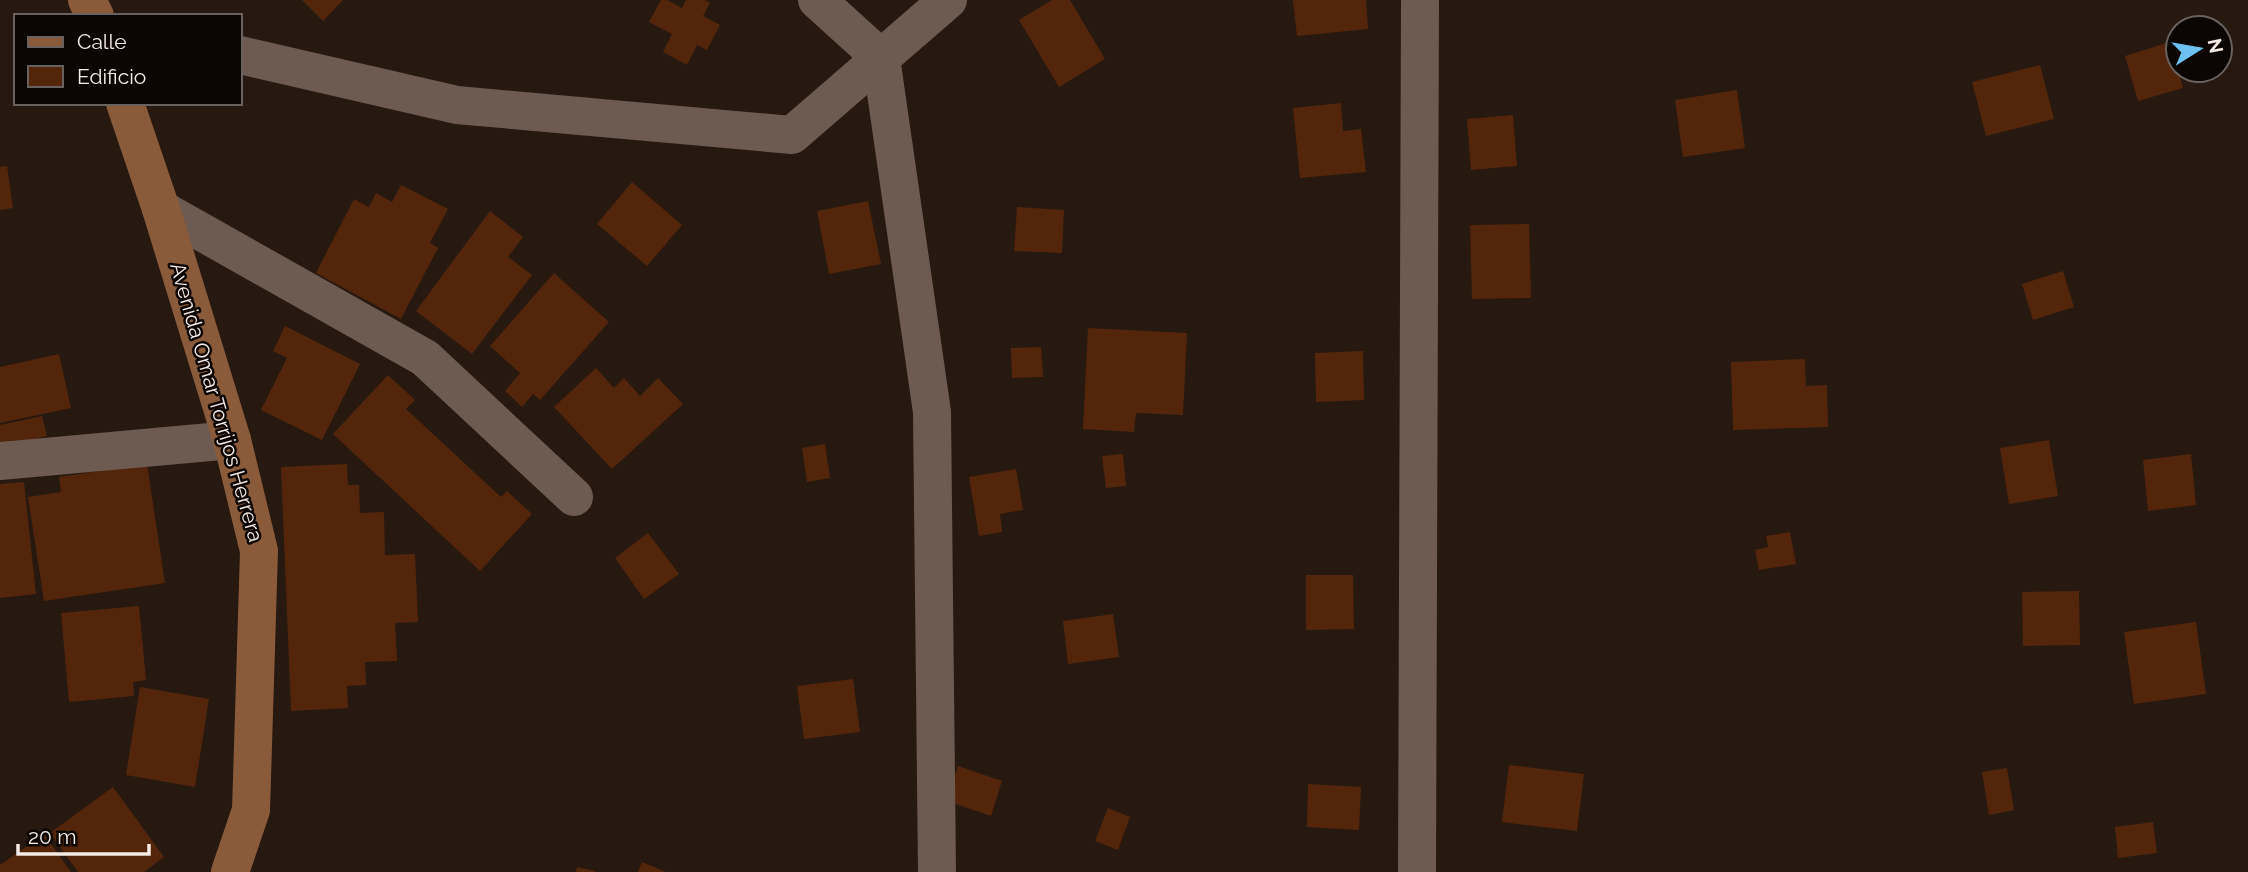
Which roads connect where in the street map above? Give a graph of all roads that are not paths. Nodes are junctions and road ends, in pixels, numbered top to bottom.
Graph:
1 (817, 0) edge
2 (948, 0) edge
3 (1420, 0) edge
4 (242, 55) edge
5 (881, 58) junction
6 (126, 105) edge
7 (161, 209) junction
8 (232, 440) junction
9 (0, 461) edge
10 (574, 497) dead end
11 (230, 872) edge
12 (937, 872) edge
13 (1416, 872) edge

1 - 5 street
2 - 5 street
3 - 13 street
4 - 5 street
5 - 12 street
6 - 7 street, Avenida Omar Torrijos Herrera
7 - 8 street, Avenida Omar Torrijos Herrera
7 - 10 street
8 - 9 street
8 - 11 street, Avenida Omar Torrijos Herrera

